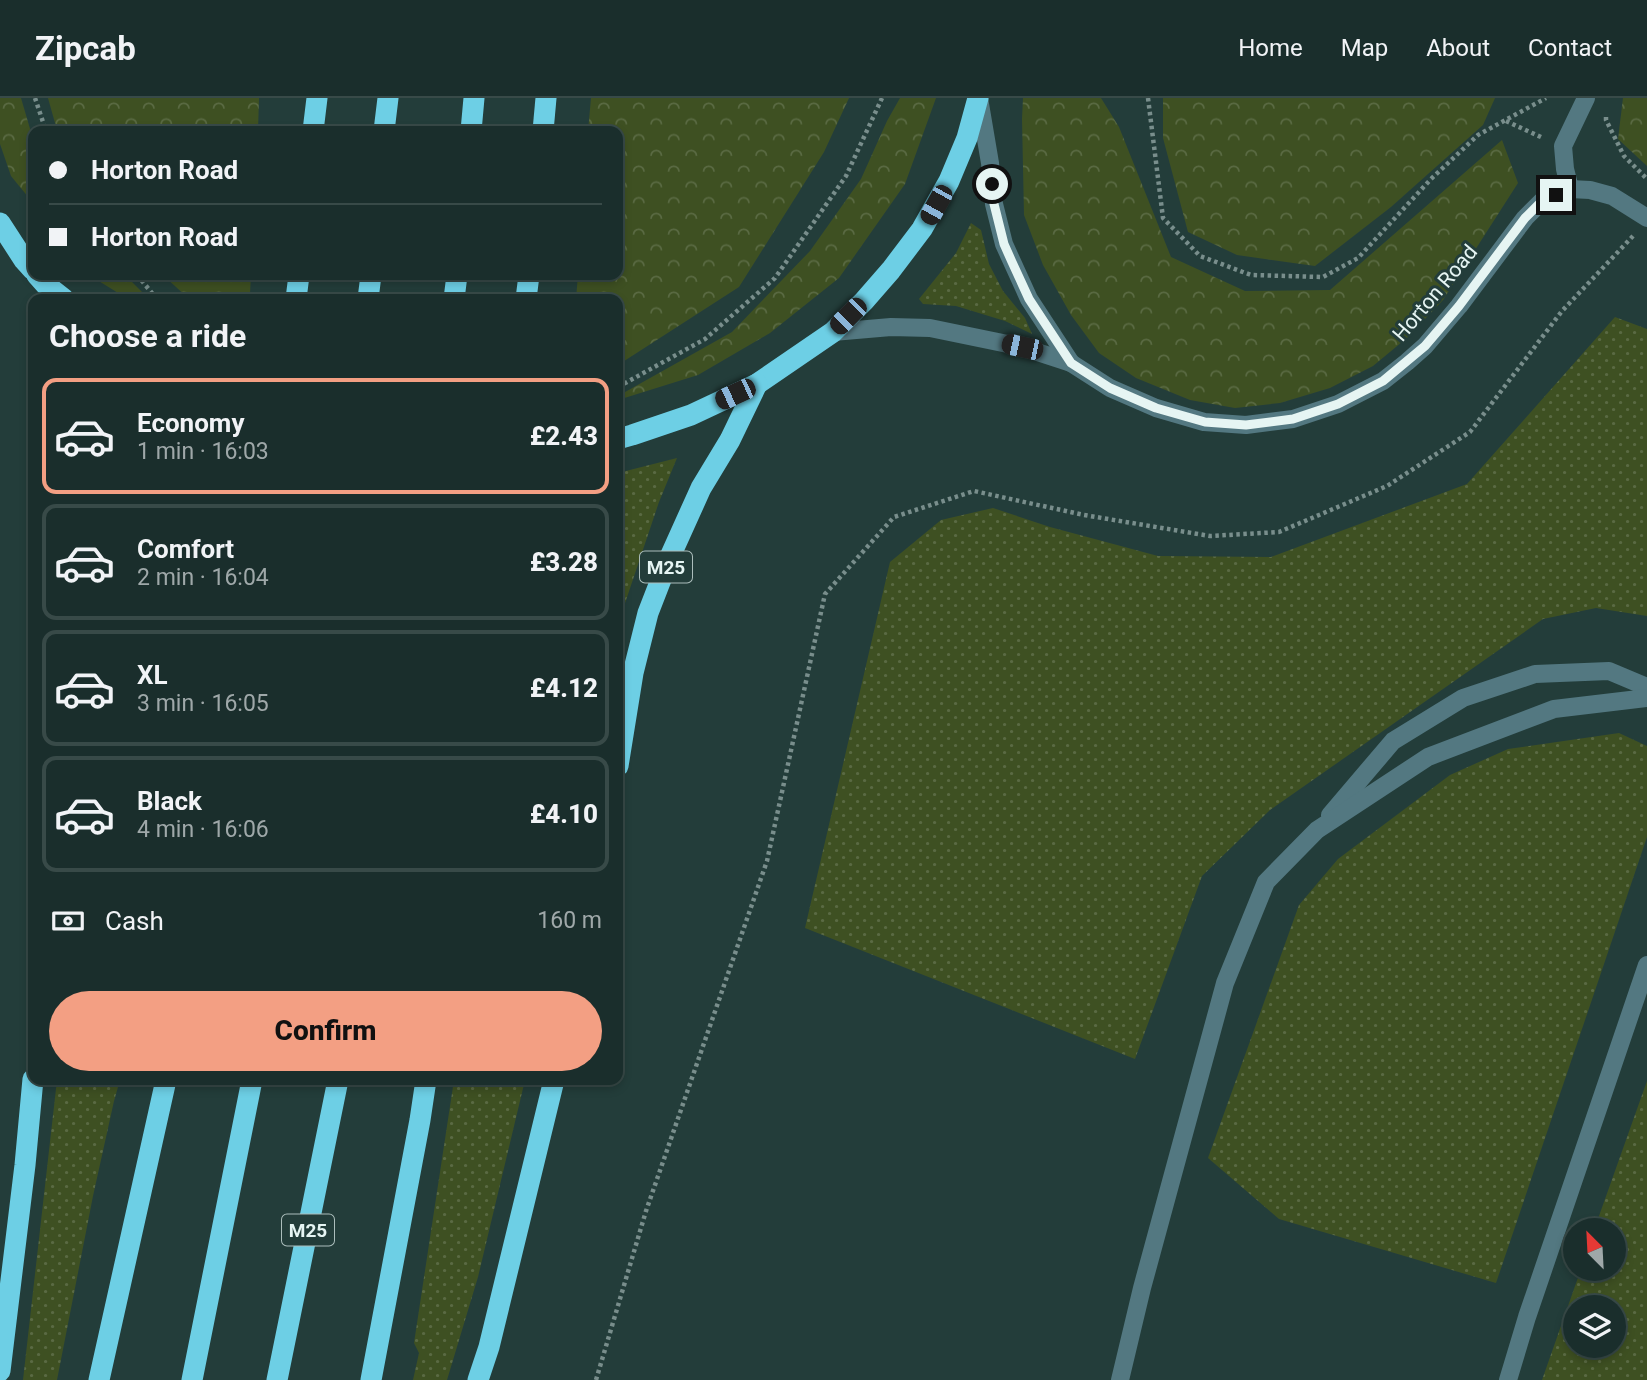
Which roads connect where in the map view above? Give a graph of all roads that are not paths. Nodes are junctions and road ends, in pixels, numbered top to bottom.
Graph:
1 (317, 98) edge
2 (388, 98) edge
3 (474, 98) edge
4 (546, 98) edge
5 (978, 98) edge
6 (1586, 98) edge
7 (314, 126) edge
8 (385, 126) edge
9 (471, 126) edge
10 (543, 126) edge
11 (1570, 189) junction
12 (0, 223) edge
13 (1644, 223) edge
14 (28, 266) edge
15 (40, 282) edge
16 (57, 294) edge
17 (833, 332) junction
18 (1071, 363) junction
19 (757, 384) junction
20 (623, 438) edge
21 (1647, 687) edge
22 (1647, 698) edge
23 (623, 735) edge
24 (1317, 830) junction
25 (1647, 965) edge
26 (32, 1085) edge
27 (165, 1085) edge
28 (251, 1085) edge
29 (337, 1085) edge
30 (425, 1085) edge
31 (553, 1085) edge
32 (0, 1371) edge
33 (99, 1380) edge
34 (192, 1380) edge
35 (277, 1380) edge
36 (371, 1380) edge
37 (478, 1380) edge
38 (1120, 1380) edge
39 (1508, 1380) edge

1 - 7 highway
2 - 8 highway
3 - 9 highway
4 - 10 highway
5 - 17 highway
5 - 18 street, Horton Road
6 - 11 street
11 - 13 street
11 - 18 street, Horton Road
12 - 14 highway
15 - 16 highway
17 - 18 street, Horton Road
17 - 19 highway
19 - 20 highway
19 - 23 highway, M25
21 - 24 street
22 - 24 street
24 - 38 street
25 - 39 street
26 - 32 highway
27 - 33 highway
28 - 34 highway
29 - 35 highway, M25
30 - 36 highway
31 - 37 highway

